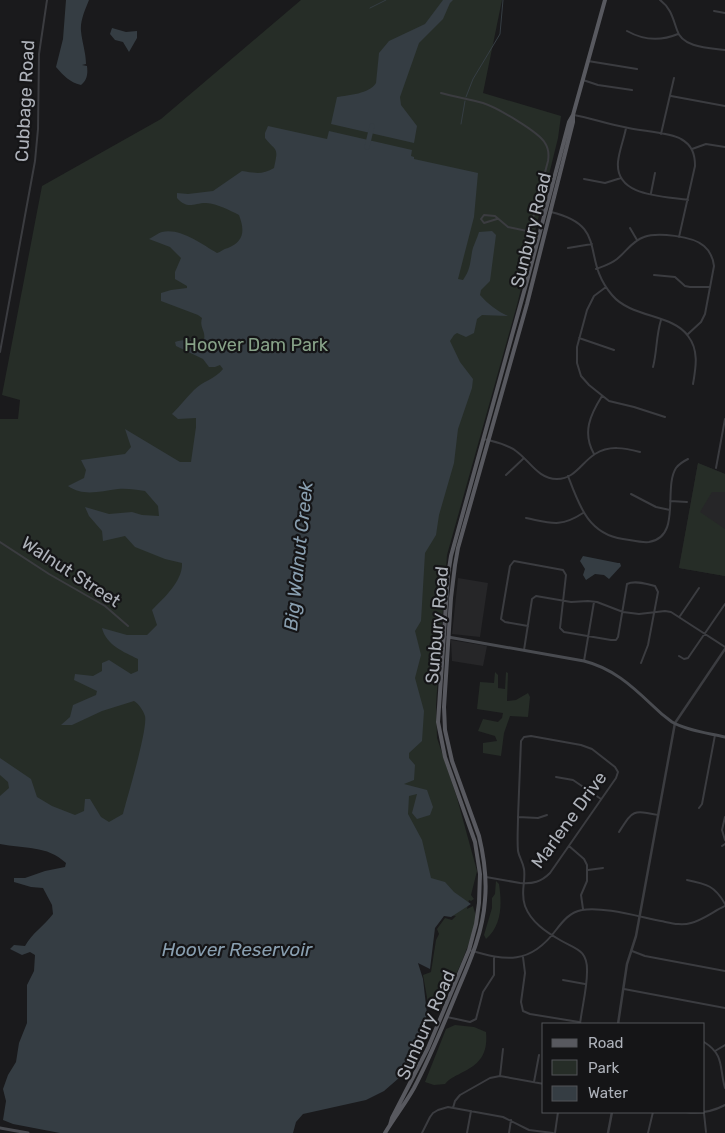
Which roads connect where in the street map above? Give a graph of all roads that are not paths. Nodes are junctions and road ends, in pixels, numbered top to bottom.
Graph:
1 (47, 0) edge
2 (605, 0) edge
3 (660, 0) edge
4 (666, 0) edge
5 (664, 3) junction
6 (714, 11) dead end
7 (725, 13) edge
8 (627, 31) dead end
9 (678, 34) junction
10 (725, 50) edge
11 (588, 61) junction
12 (637, 69) dead end
13 (674, 78) dead end
14 (582, 80) junction
15 (632, 90) dead end
16 (441, 93) dead end
17 (671, 96) junction
18 (725, 106) edge
19 (573, 115) junction
20 (626, 128) junction
21 (661, 134) junction
22 (725, 147) edge
23 (692, 149) junction
24 (655, 173) dead end
25 (621, 178) junction
26 (584, 179) dead end
27 (651, 194) junction
28 (688, 200) junction
29 (536, 208) junction
30 (548, 211) junction
31 (497, 218) junction
32 (630, 228) dead end
33 (679, 237) junction
34 (636, 240) junction
35 (592, 244) junction
36 (568, 248) dead end
37 (596, 269) junction
38 (654, 275) dead end
39 (606, 287) junction
40 (710, 287) junction
41 (661, 320) junction
42 (688, 334) junction
43 (579, 338) junction
44 (614, 350) dead end
45 (0, 352) edge
46 (653, 367) dead end
47 (693, 384) dead end
48 (602, 396) junction
49 (665, 417) dead end
50 (725, 419) edge
51 (486, 439) junction
52 (719, 451) junction
53 (640, 452) dead end
54 (725, 452) edge
55 (594, 454) junction
56 (524, 458) junction
57 (688, 459) dead end
58 (716, 468) dead end
59 (506, 475) dead end
60 (568, 476) junction
61 (630, 494) dead end
62 (670, 501) junction
63 (687, 502) dead end
64 (670, 510) junction
65 (583, 513) junction
66 (526, 518) dead end
67 (657, 540) junction
68 (0, 542) edge
69 (658, 543) dead end
70 (699, 588) dead end
71 (562, 600) junction
72 (594, 602) junction
73 (725, 604) edge
74 (623, 612) junction
75 (654, 612) junction
76 (680, 616) junction
77 (128, 626) dead end
78 (528, 626) junction
79 (705, 633) junction
80 (446, 636) junction
81 (588, 636) junction
82 (725, 648) edge
83 (524, 650) junction
84 (679, 656) dead end
85 (584, 661) junction
86 (641, 663) dead end
87 (675, 724) junction
88 (715, 735) junction
89 (725, 737) edge
90 (556, 777) dead end
91 (601, 799) junction
92 (698, 808) dead end
93 (546, 815) dead end
94 (658, 815) junction
95 (725, 817) edge
96 (518, 818) junction
97 (619, 832) dead end
98 (725, 840) edge
99 (569, 846) junction
100 (603, 868) dead end
101 (588, 870) junction
102 (480, 876) junction
103 (486, 877) junction
104 (687, 880) dead end
105 (523, 883) junction
106 (725, 905) edge
107 (583, 910) junction
108 (640, 917) junction
109 (552, 935) junction
110 (468, 950) junction
111 (631, 951) junction
112 (474, 952) junction
113 (523, 957) junction
114 (494, 958) junction
115 (725, 971) edge
116 (563, 980) dead end
117 (585, 984) junction
118 (623, 989) junction
119 (725, 1008) edge
120 (447, 1017) junction
121 (580, 1023) edge
122 (618, 1023) edge
123 (705, 1043) edge
124 (725, 1045) edge
125 (504, 1049) dead end
126 (715, 1051) junction
127 (539, 1055) dead end
128 (500, 1076) junction
129 (534, 1082) junction
130 (542, 1084) edge
131 (725, 1088) edge
132 (725, 1105) edge
133 (453, 1108) junction
134 (471, 1111) junction
135 (558, 1113) edge
136 (612, 1113) edge
137 (653, 1113) edge
138 (704, 1113) edge
139 (705, 1113) edge
140 (512, 1120) junction
141 (390, 1125) junction
142 (0, 1128) edge
143 (706, 1132) edge
144 (28, 1133) edge
145 (385, 1133) edge
146 (422, 1133) edge
147 (467, 1133) edge
148 (509, 1133) edge
149 (554, 1133) edge
150 (608, 1133) edge
151 (648, 1133) edge

1 - 45 street, Cubbage Road
2 - 11 main road, Sunbury Road
3 - 5 street
4 - 5 street
5 - 9 street
6 - 7 street
8 - 9 street
9 - 10 street
11 - 12 street
11 - 14 main road, Sunbury Road
13 - 17 street
14 - 15 street
14 - 19 main road, Sunbury Road
16 - 29 street
17 - 18 street
17 - 21 street
19 - 20 street
19 - 30 main road, Sunbury Road
19 - 30 main road, Sunbury Road
20 - 21 street
20 - 25 street
21 - 23 street
22 - 23 street
23 - 28 street
24 - 27 street
25 - 26 street
25 - 27 street
27 - 28 street
28 - 33 street
29 - 30 street
29 - 31 street
30 - 35 street
30 - 51 main road, Sunbury Road
30 - 51 main road, Sunbury Road
31 - 31 street
32 - 34 street
33 - 34 street
33 - 40 street
34 - 37 street
35 - 36 street
35 - 37 street
37 - 39 street
38 - 40 street
39 - 41 street
39 - 43 street
40 - 42 street
41 - 42 street
41 - 46 street
42 - 47 street
43 - 44 street
43 - 48 street
48 - 49 street
48 - 55 street
50 - 52 street
51 - 56 street
51 - 80 main road, Sunbury Road
51 - 80 main road, Sunbury Road
52 - 54 street
52 - 58 street
53 - 55 street
55 - 60 street
56 - 59 street
56 - 60 street
57 - 62 street
60 - 65 street
61 - 64 street
62 - 63 street
62 - 64 street
64 - 67 street
65 - 66 street
65 - 67 street
67 - 69 street
68 - 77 street, Walnut Street
70 - 76 street
71 - 72 street
71 - 78 street
71 - 78 street
71 - 81 street
72 - 74 street
72 - 81 street
73 - 79 street
74 - 75 street
74 - 75 street
74 - 81 street
75 - 76 street
75 - 86 street
76 - 79 street
78 - 83 street
79 - 82 street
79 - 84 street
80 - 83 main road
80 - 102 main road, Sunbury Road
80 - 103 main road, Sunbury Road
81 - 85 street
82 - 87 street
83 - 85 main road
85 - 87 main road
87 - 88 main road
87 - 94 street
88 - 89 main road
88 - 92 street
90 - 91 street
91 - 96 street, Marlene Drive
91 - 99 street, Marlene Drive
93 - 96 street
94 - 97 street
94 - 108 street
95 - 98 street
96 - 105 street
99 - 101 street
99 - 105 street, Marlene Drive
100 - 101 street
101 - 107 street
102 - 103 street, Marlene Drive
102 - 110 main road, Sunbury Road
103 - 105 street, Marlene Drive
103 - 112 main road, Sunbury Road
104 - 106 street
105 - 109 street
106 - 108 street
107 - 108 street
107 - 109 street
108 - 111 street
109 - 113 street
109 - 117 street
110 - 112 street
110 - 141 main road, Sunbury Road
111 - 115 street
111 - 118 street
112 - 114 street
112 - 120 main road, Sunbury Road
113 - 114 street
113 - 121 street
114 - 120 street
116 - 117 street
117 - 121 street
118 - 119 street
118 - 122 street
120 - 141 main road, Sunbury Road
123 - 126 street
124 - 126 street
125 - 128 street
126 - 131 street
127 - 129 street
128 - 129 street
128 - 133 street
129 - 130 street
132 - 139 street
133 - 134 street
133 - 146 street
134 - 140 street
134 - 147 street
135 - 149 street
136 - 150 street
137 - 151 street
138 - 143 street
140 - 148 street
140 - 149 street
141 - 145 main road, Sunbury Road
142 - 144 main road

